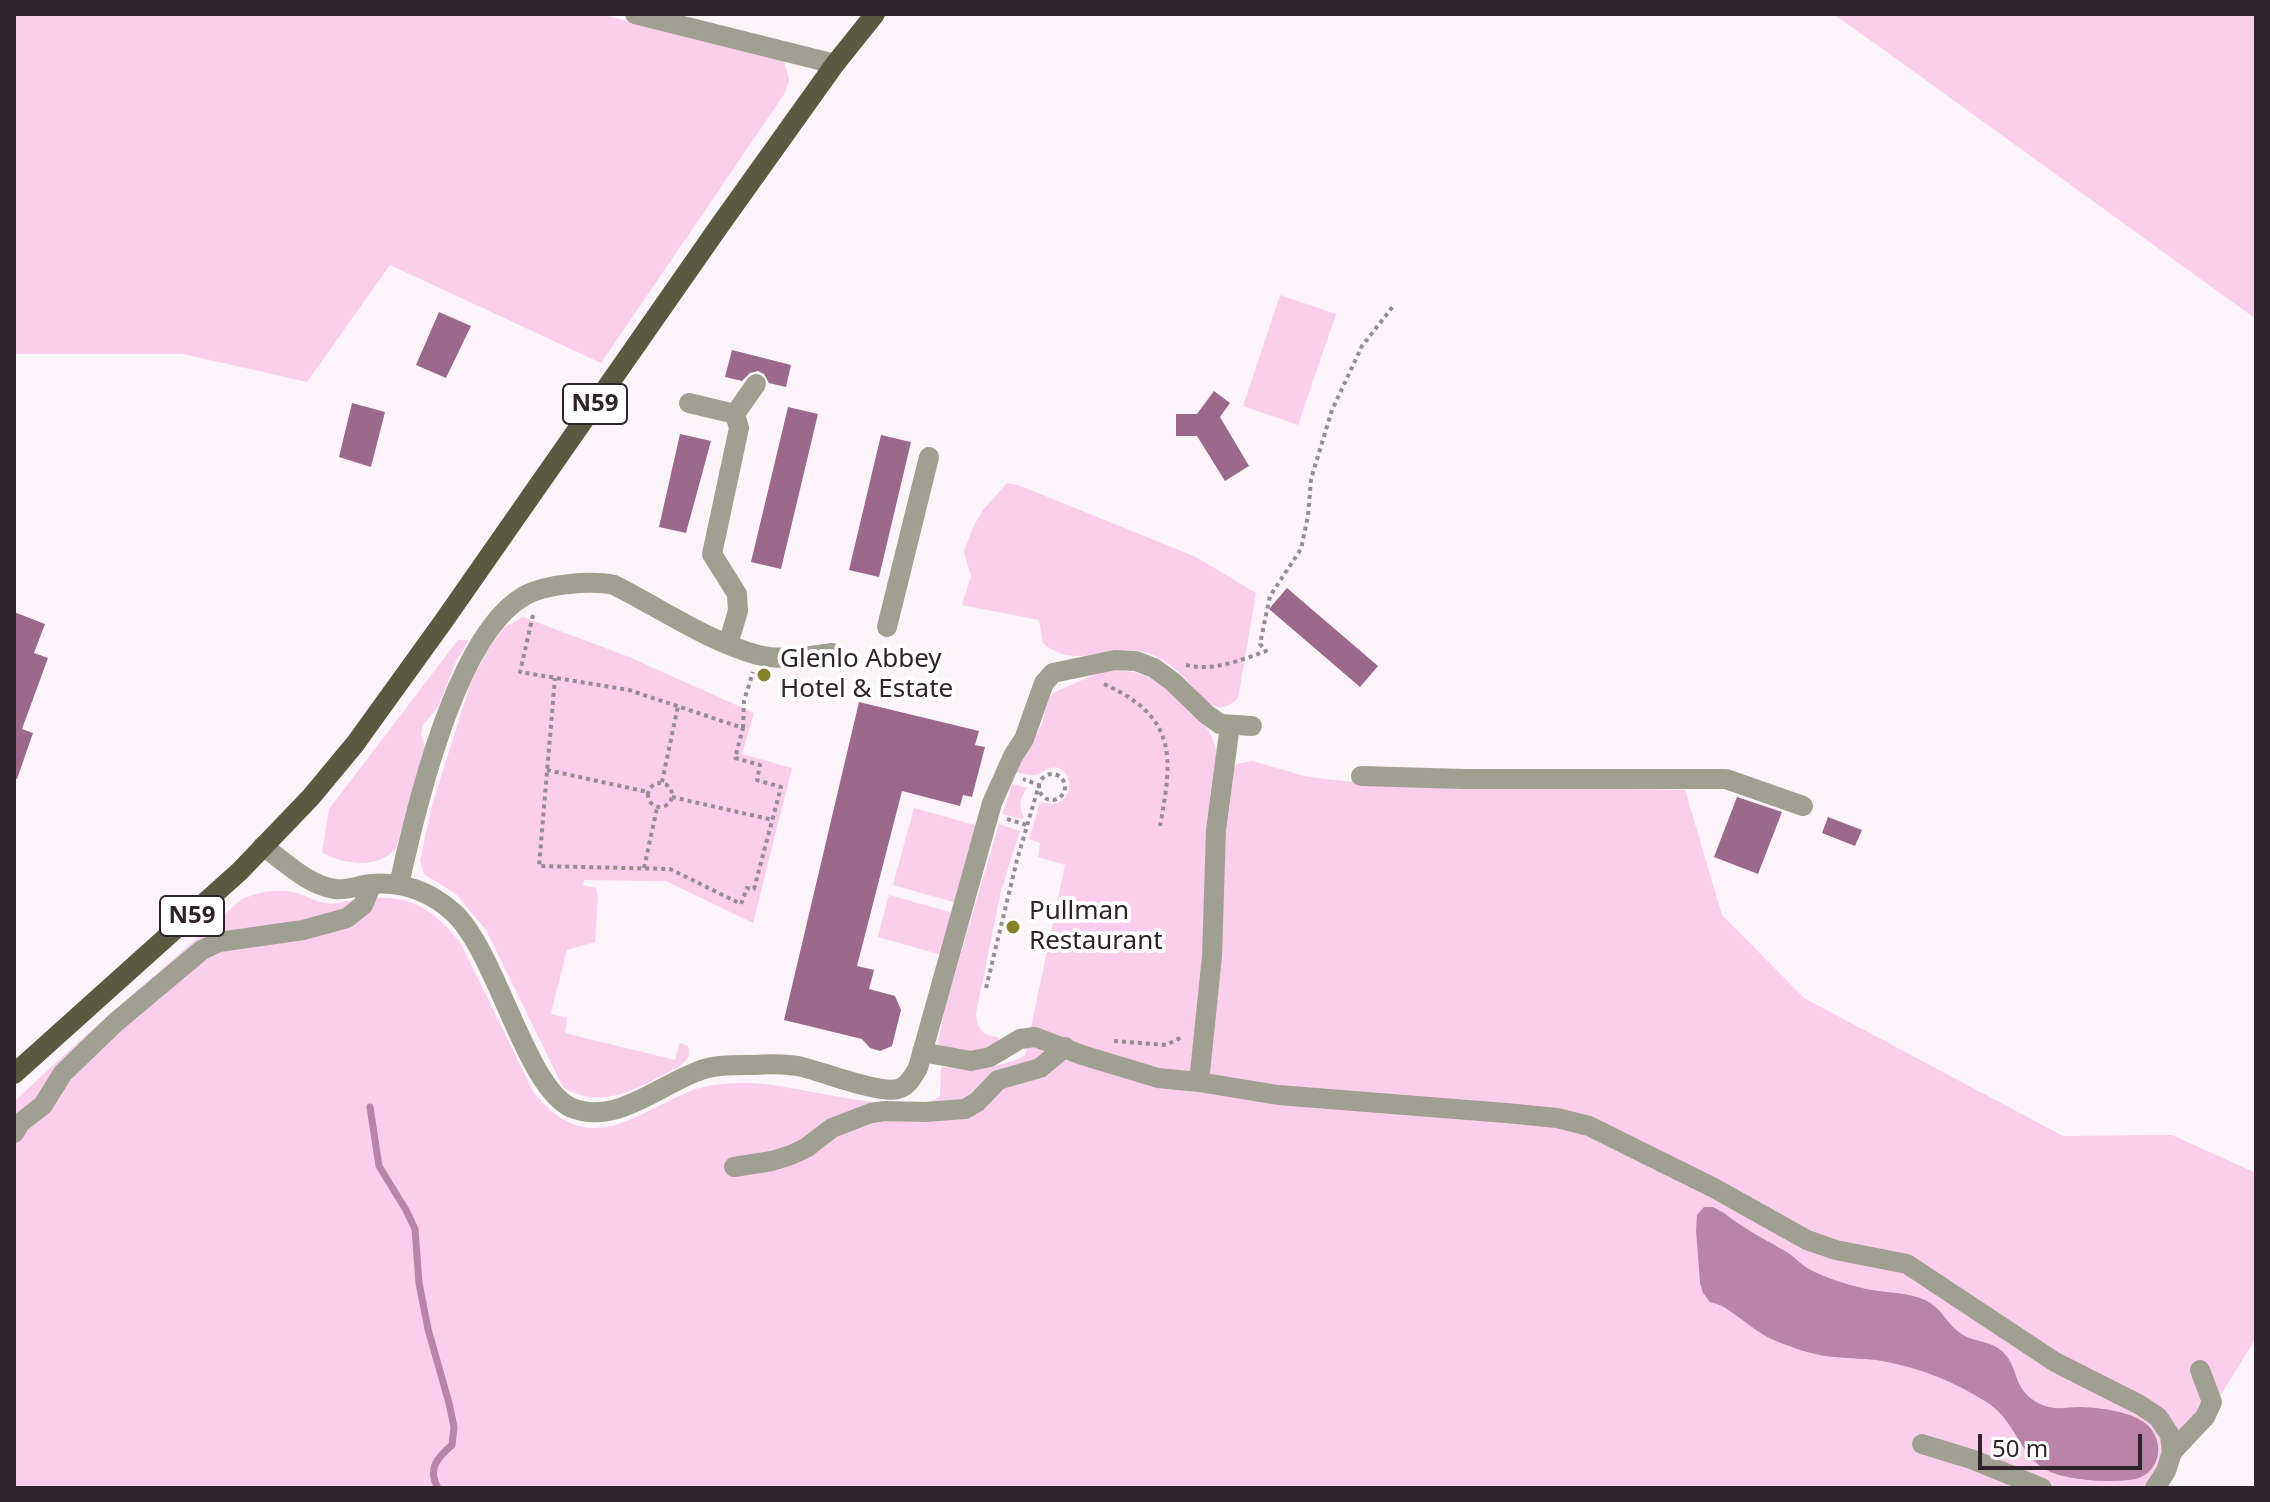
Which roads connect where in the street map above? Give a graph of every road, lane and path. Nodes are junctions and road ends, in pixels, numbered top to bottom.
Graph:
1 (635, 14) edge
2 (875, 14) edge
3 (835, 64) junction
4 (1394, 305) dead end
5 (756, 384) dead end
6 (689, 403) dead end
7 (735, 414) junction
8 (929, 457) dead end
9 (532, 593) junction
10 (887, 627) dead end
11 (728, 644) junction
12 (1266, 651) dead end
13 (832, 653) dead end
14 (758, 655) junction
15 (555, 678) junction
16 (1102, 683) dead end
17 (678, 706) junction
18 (1230, 725) junction
19 (1252, 726) dead end
20 (743, 728) junction
21 (547, 770) junction
22 (1006, 773) junction
23 (1361, 776) dead end
24 (662, 783) junction
25 (1039, 785) junction
26 (648, 792) junction
27 (672, 797) junction
28 (1803, 806) dead end
29 (657, 808) junction
30 (773, 820) junction
31 (1160, 826) dead end
32 (263, 846) junction
33 (644, 868) junction
34 (372, 884) junction
35 (399, 885) junction
36 (986, 988) dead end
37 (1205, 1016) junction
38 (1111, 1041) dead end
39 (1065, 1047) junction
40 (922, 1052) junction
41 (14, 1074) edge
42 (1199, 1082) junction
43 (14, 1133) edge
44 (734, 1167) dead end
45 (2200, 1370) dead end
46 (1922, 1444) dead end
47 (2172, 1452) junction
48 (2042, 1488) edge
49 (2155, 1488) edge

1 - 3 street
2 - 3 main road, N59
3 - 32 main road, N59
4 - 12 path
5 - 7 street
6 - 7 street
7 - 11 street
8 - 10 street
9 - 11 street
9 - 15 path
9 - 35 street
11 - 14 street
13 - 14 street
14 - 20 path
15 - 17 path
15 - 21 path
16 - 31 path
17 - 20 path
17 - 24 path
18 - 19 street
18 - 22 street
18 - 37 street
20 - 30 path
21 - 26 path
21 - 33 path
22 - 25 path
22 - 40 street
23 - 28 street
24 - 26 path
24 - 27 path
25 - 25 path
25 - 36 path
26 - 29 path
27 - 29 path
27 - 30 path
29 - 33 path
30 - 33 path
32 - 34 street
32 - 41 main road, N59
34 - 35 street
34 - 43 street
35 - 40 street
37 - 38 path
37 - 42 street
39 - 40 street
39 - 42 street
39 - 44 street
42 - 47 street
45 - 47 street
46 - 48 street
47 - 49 street

